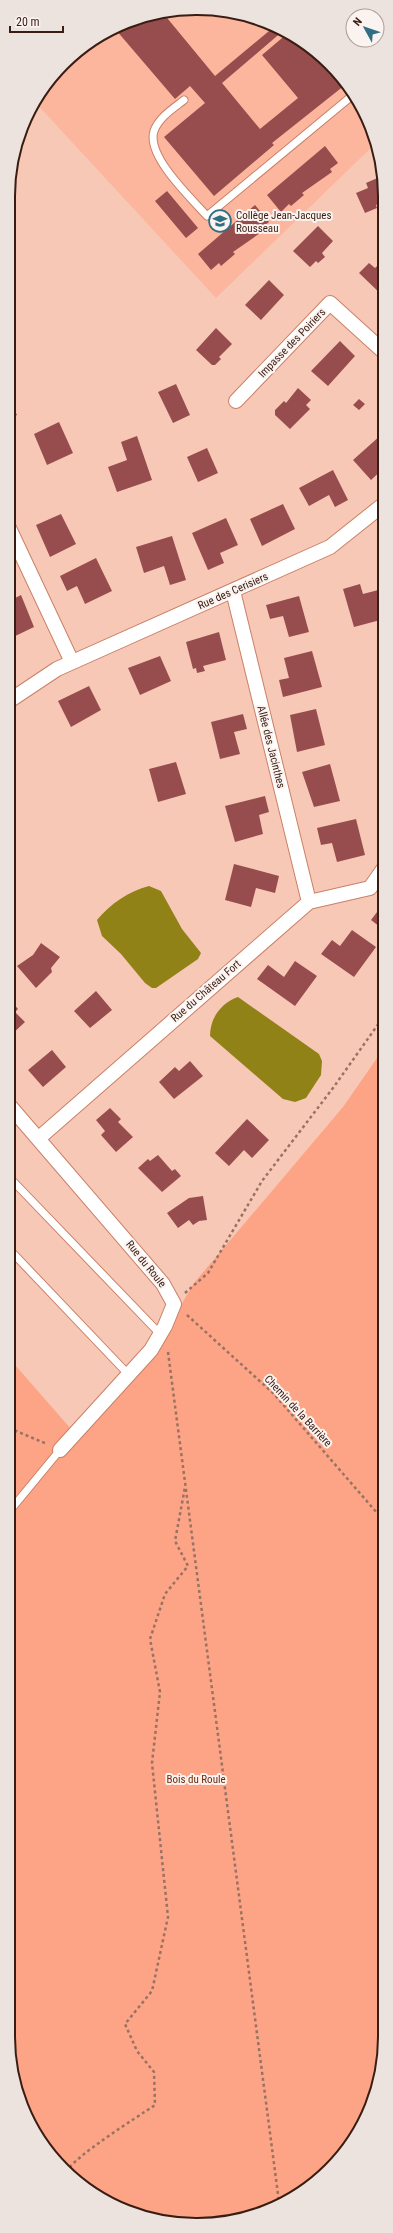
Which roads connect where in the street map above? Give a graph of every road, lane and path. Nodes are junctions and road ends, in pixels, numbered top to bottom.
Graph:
1 (349, 99) edge
2 (184, 100) dead end
3 (378, 347) edge
4 (236, 401) dead end
5 (378, 509) edge
6 (15, 541) edge
7 (233, 591) junction
8 (72, 662) junction
9 (15, 697) edge
10 (378, 877) edge
11 (309, 902) junction
12 (378, 1024) edge
13 (15, 1112) edge
14 (39, 1138) junction
15 (15, 1183) edge
16 (15, 1255) edge
17 (174, 1304) junction
18 (162, 1330) junction
19 (128, 1374) junction
20 (15, 1431) edge
21 (60, 1450) junction
22 (186, 1484) junction
23 (15, 1505) edge
24 (378, 1514) edge
25 (70, 2166) edge
26 (279, 2198) edge

1 - 2 lane
3 - 4 street, Impasse des Poiriers
5 - 7 street, Rue des Cerisiers
6 - 8 street
7 - 8 street, Rue des Cerisiers
7 - 11 street, Allée des Jacinthes
8 - 9 street, Rue des Cerisiers
10 - 11 street, Rue du Château Fort
11 - 14 street, Rue du Château Fort
12 - 17 path
13 - 14 street, Rue du Roule
14 - 17 street, Rue du Roule
15 - 18 lane
16 - 19 lane
17 - 18 street
17 - 24 path, Chemin de la Barrière
18 - 19 street
18 - 22 path
19 - 21 street
20 - 21 path
21 - 23 lane
22 - 25 path
22 - 26 path

